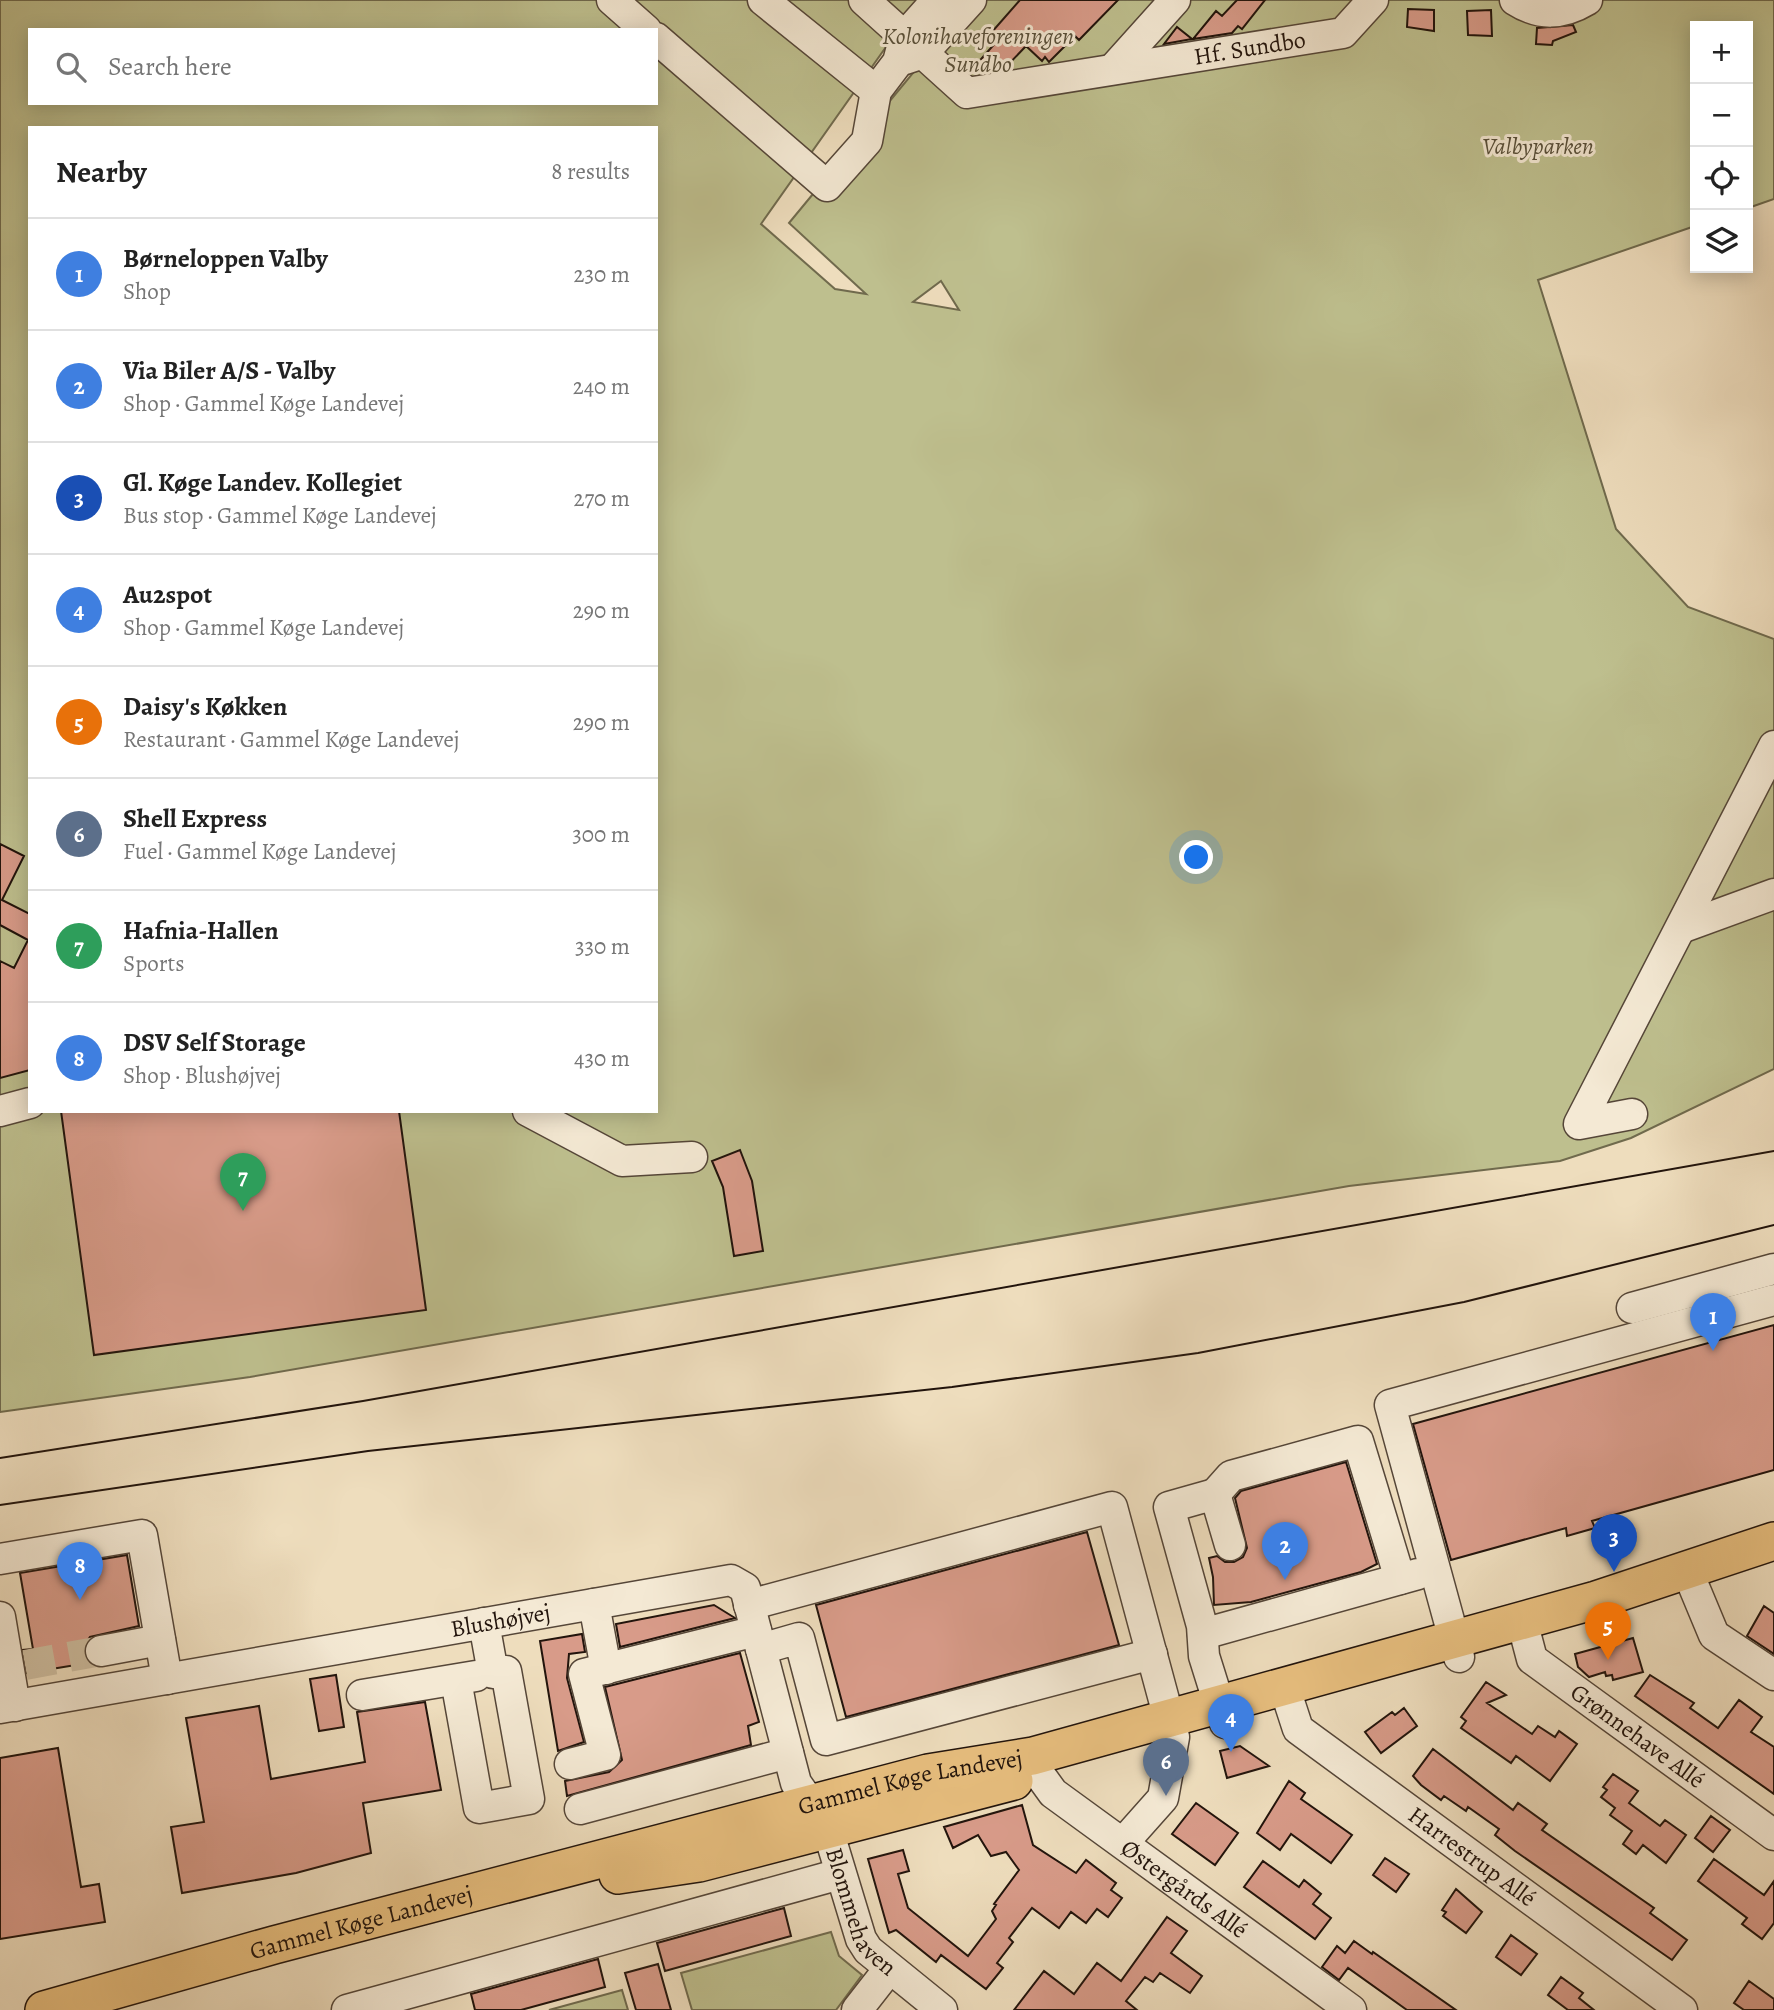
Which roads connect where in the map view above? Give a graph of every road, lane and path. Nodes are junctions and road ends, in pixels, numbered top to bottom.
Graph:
1 (612, 0) edge
2 (763, 0) edge
3 (864, 0) edge
4 (937, 0) edge
5 (971, 0) edge
6 (1175, 0) edge
7 (1373, 0) edge
8 (1515, 0) edge
9 (1587, 0) edge
10 (644, 28) edge
11 (658, 40) edge
12 (908, 51) junction
13 (1113, 69) junction
14 (876, 91) junction
15 (1774, 746) edge
16 (1774, 793) edge
17 (1744, 805) junction
18 (1774, 894) edge
19 (1681, 928) junction
20 (28, 1104) edge
21 (0, 1111) edge
22 (532, 1113) edge
23 (1632, 1114) dead end
24 (692, 1157) dead end
25 (1774, 1269) edge
26 (1774, 1300) edge
27 (1632, 1308) dead end
28 (1215, 1494) junction
29 (1774, 1541) edge
30 (1230, 1545) dead end
31 (0, 1559) edge
32 (1774, 1559) edge
33 (1435, 1569) junction
34 (1400, 1579) junction
35 (1694, 1587) junction
36 (594, 1604) junction
37 (0, 1617) edge
38 (484, 1623) junction
39 (755, 1628) junction
40 (1524, 1629) junction
41 (1203, 1634) junction
42 (160, 1640) junction
43 (1457, 1648) junction
44 (101, 1651) tunnel mouth
45 (1152, 1654) junction
46 (606, 1669) junction
47 (493, 1673) junction
48 (1774, 1675) edge
49 (167, 1679) junction
50 (456, 1679) junction
51 (362, 1695) dead end
52 (1286, 1696) junction
53 (8, 1707) edge
54 (1222, 1713) junction
55 (1172, 1727) junction
56 (788, 1753) junction
57 (570, 1764) dead end
58 (1037, 1765) junction
59 (580, 1809) dead end
60 (820, 1816) junction
61 (1774, 1835) edge
62 (1123, 1843) junction
63 (840, 1874) junction
64 (889, 1969) junction
65 (44, 2010) edge
66 (124, 2010) edge
67 (347, 2010) edge
68 (857, 2010) edge
69 (942, 2010) edge
70 (1351, 2010) edge
71 (1682, 2010) edge

1 - 10 street
2 - 14 street
3 - 12 street, Hf. Sundbo
4 - 12 street
5 - 12 street
6 - 13 street
7 - 13 street, Hf. Sundbo
8 - 9 street
11 - 14 street
12 - 13 street, Hf. Sundbo
12 - 14 street
15 - 17 street
16 - 17 street
17 - 19 street
18 - 19 street
19 - 23 street
20 - 21 street
22 - 24 street
25 - 27 street
26 - 33 street
28 - 30 street
28 - 34 street
28 - 41 street
29 - 40 main road, Gammel Køge Landevej
31 - 42 street
32 - 35 main road, Gammel Køge Landevej
33 - 34 street
33 - 43 street
34 - 41 street
35 - 40 main road, Gammel Køge Landevej
35 - 48 street
36 - 38 street, Blushøjvej
36 - 39 street, Blushøjvej
36 - 46 street
37 - 53 street
38 - 47 street
38 - 49 street, Blushøjvej
39 - 45 street
39 - 45 street
39 - 46 street
39 - 56 street, Blushøjvej
40 - 43 main road, Gammel Køge Landevej
40 - 61 street, Grønnehave Allé
41 - 54 street
42 - 44 street
42 - 49 street
43 - 52 main road, Gammel Køge Landevej
45 - 55 street
46 - 57 street
47 - 50 street
47 - 50 street
49 - 53 street, Blushøjvej
50 - 51 street
52 - 54 main road, Gammel Køge Landevej
52 - 71 street, Harrestrup Allé
54 - 55 main road, Gammel Køge Landevej
55 - 58 main road, Gammel Køge Landevej
55 - 62 street
56 - 59 street
56 - 60 street, Blushøjvej
58 - 60 main road, Gammel Køge Landevej
58 - 62 street, Østergårds Allé
60 - 63 street, Blommehaven
60 - 65 main road, Gammel Køge Landevej
60 - 66 main road, Gammel Køge Landevej
62 - 70 street, Østergårds Allé
63 - 64 street, Blommehaven
63 - 67 street
64 - 68 street
64 - 69 street, Blommehaven

